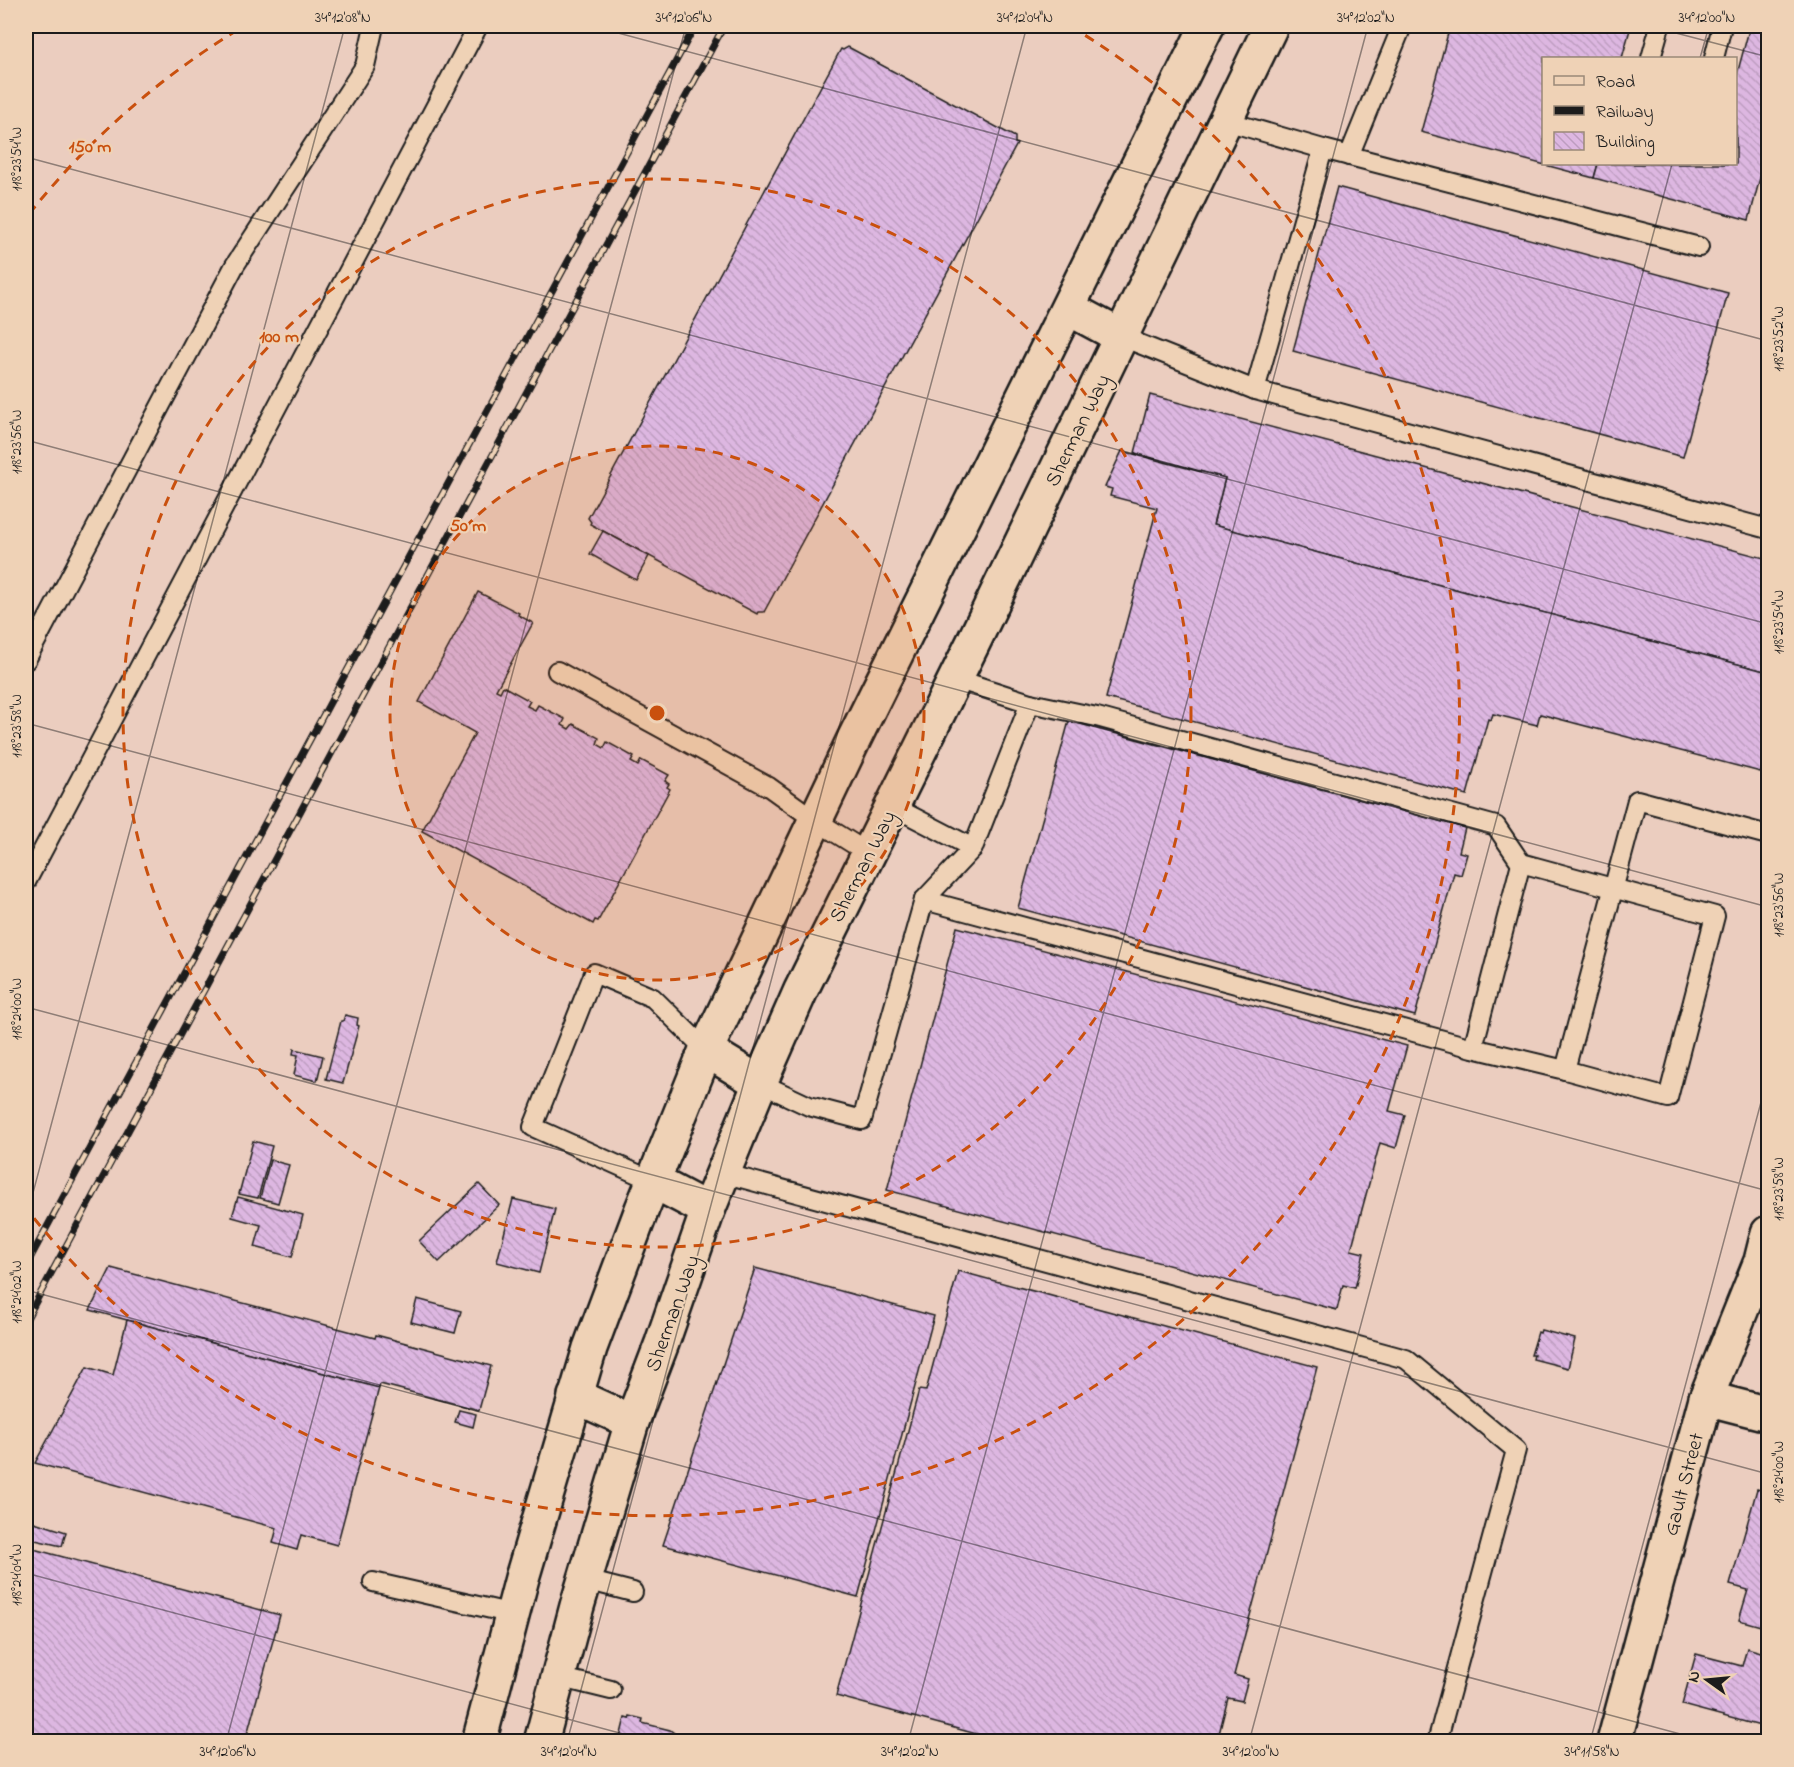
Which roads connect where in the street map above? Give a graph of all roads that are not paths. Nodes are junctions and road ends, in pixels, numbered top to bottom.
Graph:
1 (374, 26) edge
2 (478, 26) edge
3 (1207, 26) edge
4 (1271, 26) edge
5 (1402, 26) edge
6 (1660, 26) edge
7 (1722, 26) edge
8 (1651, 57) edge
9 (1714, 57) edge
10 (1226, 121) junction
11 (1323, 149) junction
12 (1349, 156) junction
13 (1699, 247) dead end
14 (1068, 308) junction
15 (1122, 337) junction
16 (1255, 390) junction
17 (1768, 529) edge
18 (26, 660) edge
19 (557, 671) dead end
20 (956, 679) junction
21 (1030, 703) junction
22 (892, 806) junction
23 (815, 820) junction
24 (1768, 835) edge
25 (973, 848) junction
26 (868, 853) junction
27 (1521, 862) junction
28 (26, 882) edge
29 (1615, 888) junction
30 (924, 900) junction
31 (1473, 1048) junction
32 (705, 1050) junction
33 (1565, 1070) junction
34 (760, 1083) junction
35 (723, 1173) junction
36 (653, 1181) junction
37 (708, 1210) junction
38 (1768, 1233) edge
39 (575, 1396) junction
40 (1706, 1398) junction
41 (1768, 1414) edge
42 (632, 1422) junction
43 (586, 1580) junction
44 (373, 1582) dead end
45 (633, 1592) dead end
46 (513, 1614) junction
47 (558, 1677) junction
48 (611, 1690) dead end
49 (479, 1742) edge
50 (541, 1742) edge
51 (1437, 1742) edge
52 (1614, 1742) edge

1 - 18 lane
2 - 28 lane
3 - 14 main road
4 - 10 main road, Sherman Way
5 - 12 lane
6 - 8 lane
7 - 9 lane
10 - 11 lane
10 - 15 main road, Sherman Way
11 - 12 lane
11 - 16 lane
12 - 13 lane
14 - 15 main road
14 - 23 main road
15 - 16 lane
15 - 20 main road, Sherman Way
16 - 17 lane
19 - 23 lane
20 - 21 lane
20 - 22 main road, Sherman Way
21 - 25 lane
21 - 27 lane
22 - 25 lane
22 - 26 main road, Sherman Way
23 - 26 lane
23 - 32 main road
24 - 29 lane
25 - 30 lane
26 - 34 main road, Sherman Way
27 - 29 lane
27 - 31 lane
29 - 33 lane
29 - 33 lane
30 - 31 lane
30 - 34 lane
31 - 33 lane
32 - 34 main road
32 - 36 main road
32 - 36 lane
34 - 35 main road, Sherman Way
35 - 37 main road, Sherman Way
35 - 51 lane
36 - 37 main road
36 - 39 main road
37 - 42 main road, Sherman Way
38 - 40 main road, Gault Street
39 - 42 main road
39 - 46 main road
40 - 41 main road
40 - 52 main road, Gault Street
42 - 43 main road, Sherman Way
43 - 45 lane
43 - 47 main road, Sherman Way
44 - 46 lane
46 - 49 main road
47 - 48 lane
47 - 50 main road, Sherman Way

